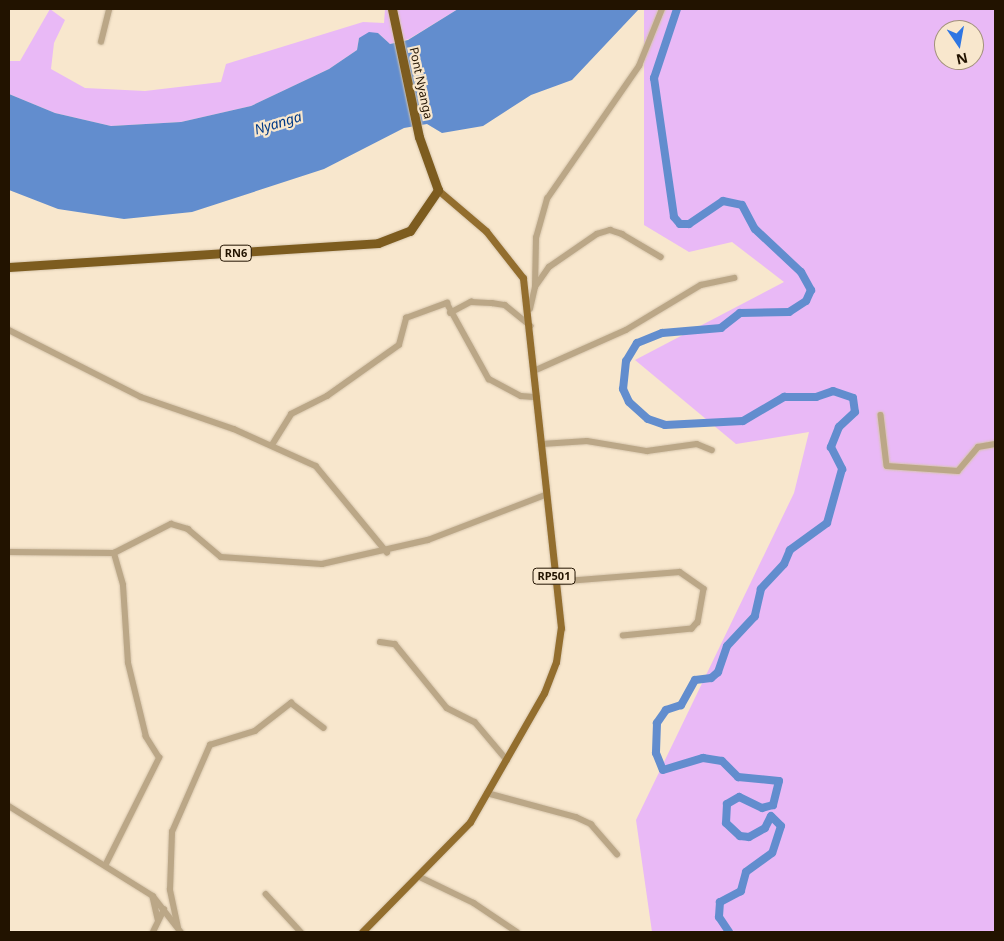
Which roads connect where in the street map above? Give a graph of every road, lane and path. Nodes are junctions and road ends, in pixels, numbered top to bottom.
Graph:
1 (108, 9) edge
2 (392, 9) edge
3 (662, 9) edge
4 (101, 42) dead end
5 (438, 190) junction
6 (661, 257) dead end
7 (9, 267) edge
8 (734, 278) dead end
9 (535, 287) junction
10 (530, 309) junction
11 (450, 313) junction
12 (531, 326) junction
13 (9, 330) edge
14 (536, 370) junction
15 (537, 397) junction
16 (881, 415) dead end
17 (542, 444) junction
18 (995, 444) edge
19 (272, 445) junction
20 (712, 450) dead end
21 (545, 495) junction
22 (9, 552) edge
23 (387, 552) junction
24 (114, 553) junction
25 (554, 582) junction
26 (623, 636) dead end
27 (380, 642) dead end
28 (324, 728) dead end
29 (507, 760) junction
30 (488, 793) junction
31 (9, 806) edge
32 (617, 854) dead end
33 (106, 864) junction
34 (418, 876) junction
35 (266, 894) dead end
36 (153, 896) junction
37 (164, 909) junction
38 (158, 919) junction
39 (180, 930) edge
40 (153, 932) edge
41 (301, 932) edge
42 (362, 932) edge
43 (517, 932) edge

1 - 4 street
2 - 5 highway, Pont Nyanga
3 - 9 street
5 - 7 highway, RN6
5 - 10 main road, RP501
6 - 9 street
8 - 14 street
9 - 10 street
10 - 12 main road, RP501
11 - 12 street
11 - 15 street
11 - 19 street
12 - 14 main road, RP501
13 - 19 street
14 - 15 main road, RP501
15 - 17 main road, RP501
16 - 18 street
17 - 20 street
17 - 21 main road, RP501
19 - 23 street
21 - 23 street
21 - 25 main road, RP501
22 - 24 street
23 - 24 street
24 - 33 street
25 - 26 street
25 - 29 main road, RP501
27 - 29 street
28 - 39 street
29 - 30 main road, RP501
30 - 32 street
30 - 34 main road, RP501
31 - 33 street
33 - 36 street
34 - 42 main road, RP501
34 - 43 street
35 - 41 street
36 - 37 street
36 - 38 street
37 - 38 street
37 - 39 street
38 - 40 street

